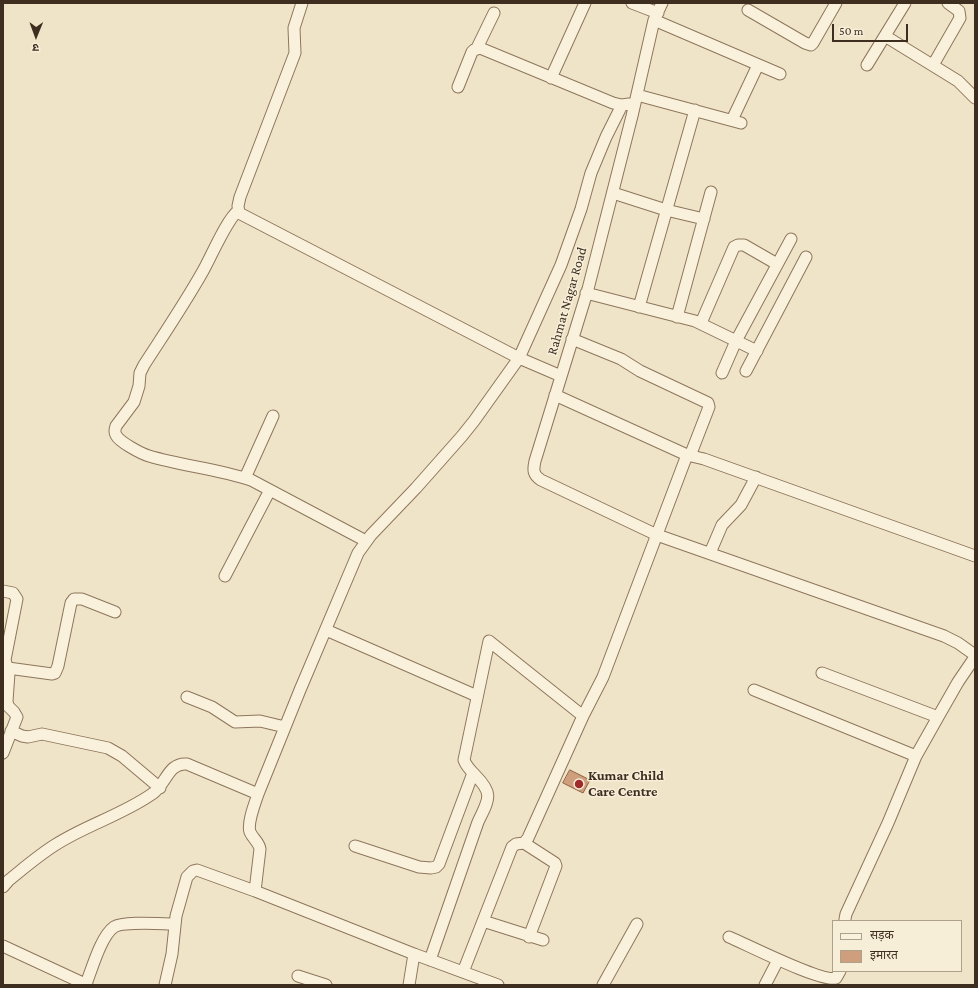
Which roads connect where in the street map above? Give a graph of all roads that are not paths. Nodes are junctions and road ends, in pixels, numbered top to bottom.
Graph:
1 (302, 3) edge
2 (585, 3) edge
3 (632, 3) edge
4 (836, 3) edge
5 (905, 3) edge
6 (948, 3) edge
7 (748, 10) dead end
8 (658, 12) edge
9 (494, 13) dead end
10 (885, 36) junction
11 (477, 48) junction
12 (758, 65) junction
13 (868, 65) dead end
14 (933, 65) junction
15 (780, 74) dead end
16 (551, 78) junction
17 (458, 87) dead end
18 (975, 98) edge
19 (636, 99) junction
20 (622, 105) junction
21 (695, 110) junction
22 (711, 192) dead end
23 (612, 193) junction
24 (666, 210) junction
25 (238, 211) junction
26 (704, 218) junction
27 (791, 238) dead end
28 (806, 257) dead end
29 (777, 264) junction
30 (586, 293) junction
31 (639, 307) junction
32 (677, 317) junction
33 (701, 323) junction
34 (572, 339) junction
35 (736, 341) junction
36 (757, 351) junction
37 (518, 358) junction
38 (746, 371) dead end
39 (722, 373) dead end
40 (561, 376) junction
41 (555, 395) junction
42 (273, 416) dead end
43 (688, 456) junction
44 (756, 477) junction
45 (245, 478) junction
46 (270, 490) junction
47 (657, 535) junction
48 (366, 541) junction
49 (710, 553) junction
50 (975, 556) edge
51 (225, 576) dead end
52 (3, 591) edge
53 (115, 612) dead end
54 (326, 630) junction
55 (975, 656) edge
56 (8, 668) junction
57 (822, 673) dead end
58 (754, 690) dead end
59 (477, 696) junction
60 (188, 697) dead end
61 (583, 716) junction
62 (938, 717) junction
63 (285, 728) junction
64 (11, 731) junction
65 (3, 753) edge
66 (916, 756) junction
67 (473, 773) junction
68 (160, 788) junction
69 (258, 794) junction
70 (524, 843) junction
71 (355, 846) dead end
72 (3, 887) edge
73 (255, 891) junction
74 (844, 920) edge
75 (483, 921) junction
76 (175, 924) junction
77 (637, 924) dead end
78 (729, 936) dead end
79 (529, 937) junction
80 (543, 940) dead end
81 (3, 946) edge
82 (414, 954) junction
83 (430, 960) junction
84 (778, 960) junction
85 (463, 972) junction
86 (839, 972) edge
87 (298, 976) dead end
88 (87, 985) edge
89 (165, 985) edge
90 (326, 985) edge
91 (409, 985) edge
92 (498, 985) edge
93 (603, 985) edge
94 (765, 985) edge

1 - 25 street
2 - 16 street
3 - 8 street
4 - 7 street
5 - 10 street
6 - 14 street
8 - 12 street
8 - 19 street, Rahmat Nagar Road
9 - 11 street
10 - 13 street
10 - 14 street
11 - 16 street
11 - 17 street
12 - 15 street
12 - 21 street
14 - 18 street
16 - 20 street
19 - 20 street
19 - 21 street
19 - 23 street, Rahmat Nagar Road
20 - 37 street
21 - 24 street
22 - 26 street
23 - 24 street
23 - 30 street, Rahmat Nagar Road
24 - 26 street
24 - 31 street
25 - 37 street
25 - 45 street
26 - 32 street
27 - 29 street
28 - 36 street
29 - 33 street
29 - 35 street
30 - 31 street
30 - 34 street, Rahmat Nagar Road
31 - 32 street
32 - 33 street
33 - 35 street
34 - 40 street, Rahmat Nagar Road
34 - 43 street
35 - 36 street
35 - 39 street
36 - 38 street
37 - 40 street
37 - 48 street
40 - 41 street, Rahmat Nagar Road
41 - 43 street
41 - 47 street, Rahmat Nagar Road
42 - 45 street
43 - 44 street
43 - 47 street
44 - 49 street
44 - 50 street
45 - 46 street
46 - 48 street
46 - 51 street
47 - 49 street
47 - 61 street
48 - 54 street
49 - 55 street
52 - 56 street
53 - 56 street
54 - 59 street
54 - 63 street
55 - 62 street
56 - 64 street
57 - 62 street
58 - 66 street
59 - 61 street
59 - 67 street
60 - 63 street
61 - 70 street
62 - 66 street
63 - 69 street
64 - 65 street
64 - 68 street
66 - 74 street
67 - 71 street
67 - 83 street
68 - 69 street
68 - 72 street
69 - 73 street
70 - 75 street
70 - 79 street
73 - 76 street
73 - 82 street
75 - 79 street
75 - 85 street
76 - 88 street
76 - 89 street
77 - 93 street
78 - 84 street
79 - 80 street
81 - 88 street
82 - 83 street
82 - 91 street
83 - 85 street
84 - 86 street
84 - 94 street
85 - 92 street
87 - 90 street

